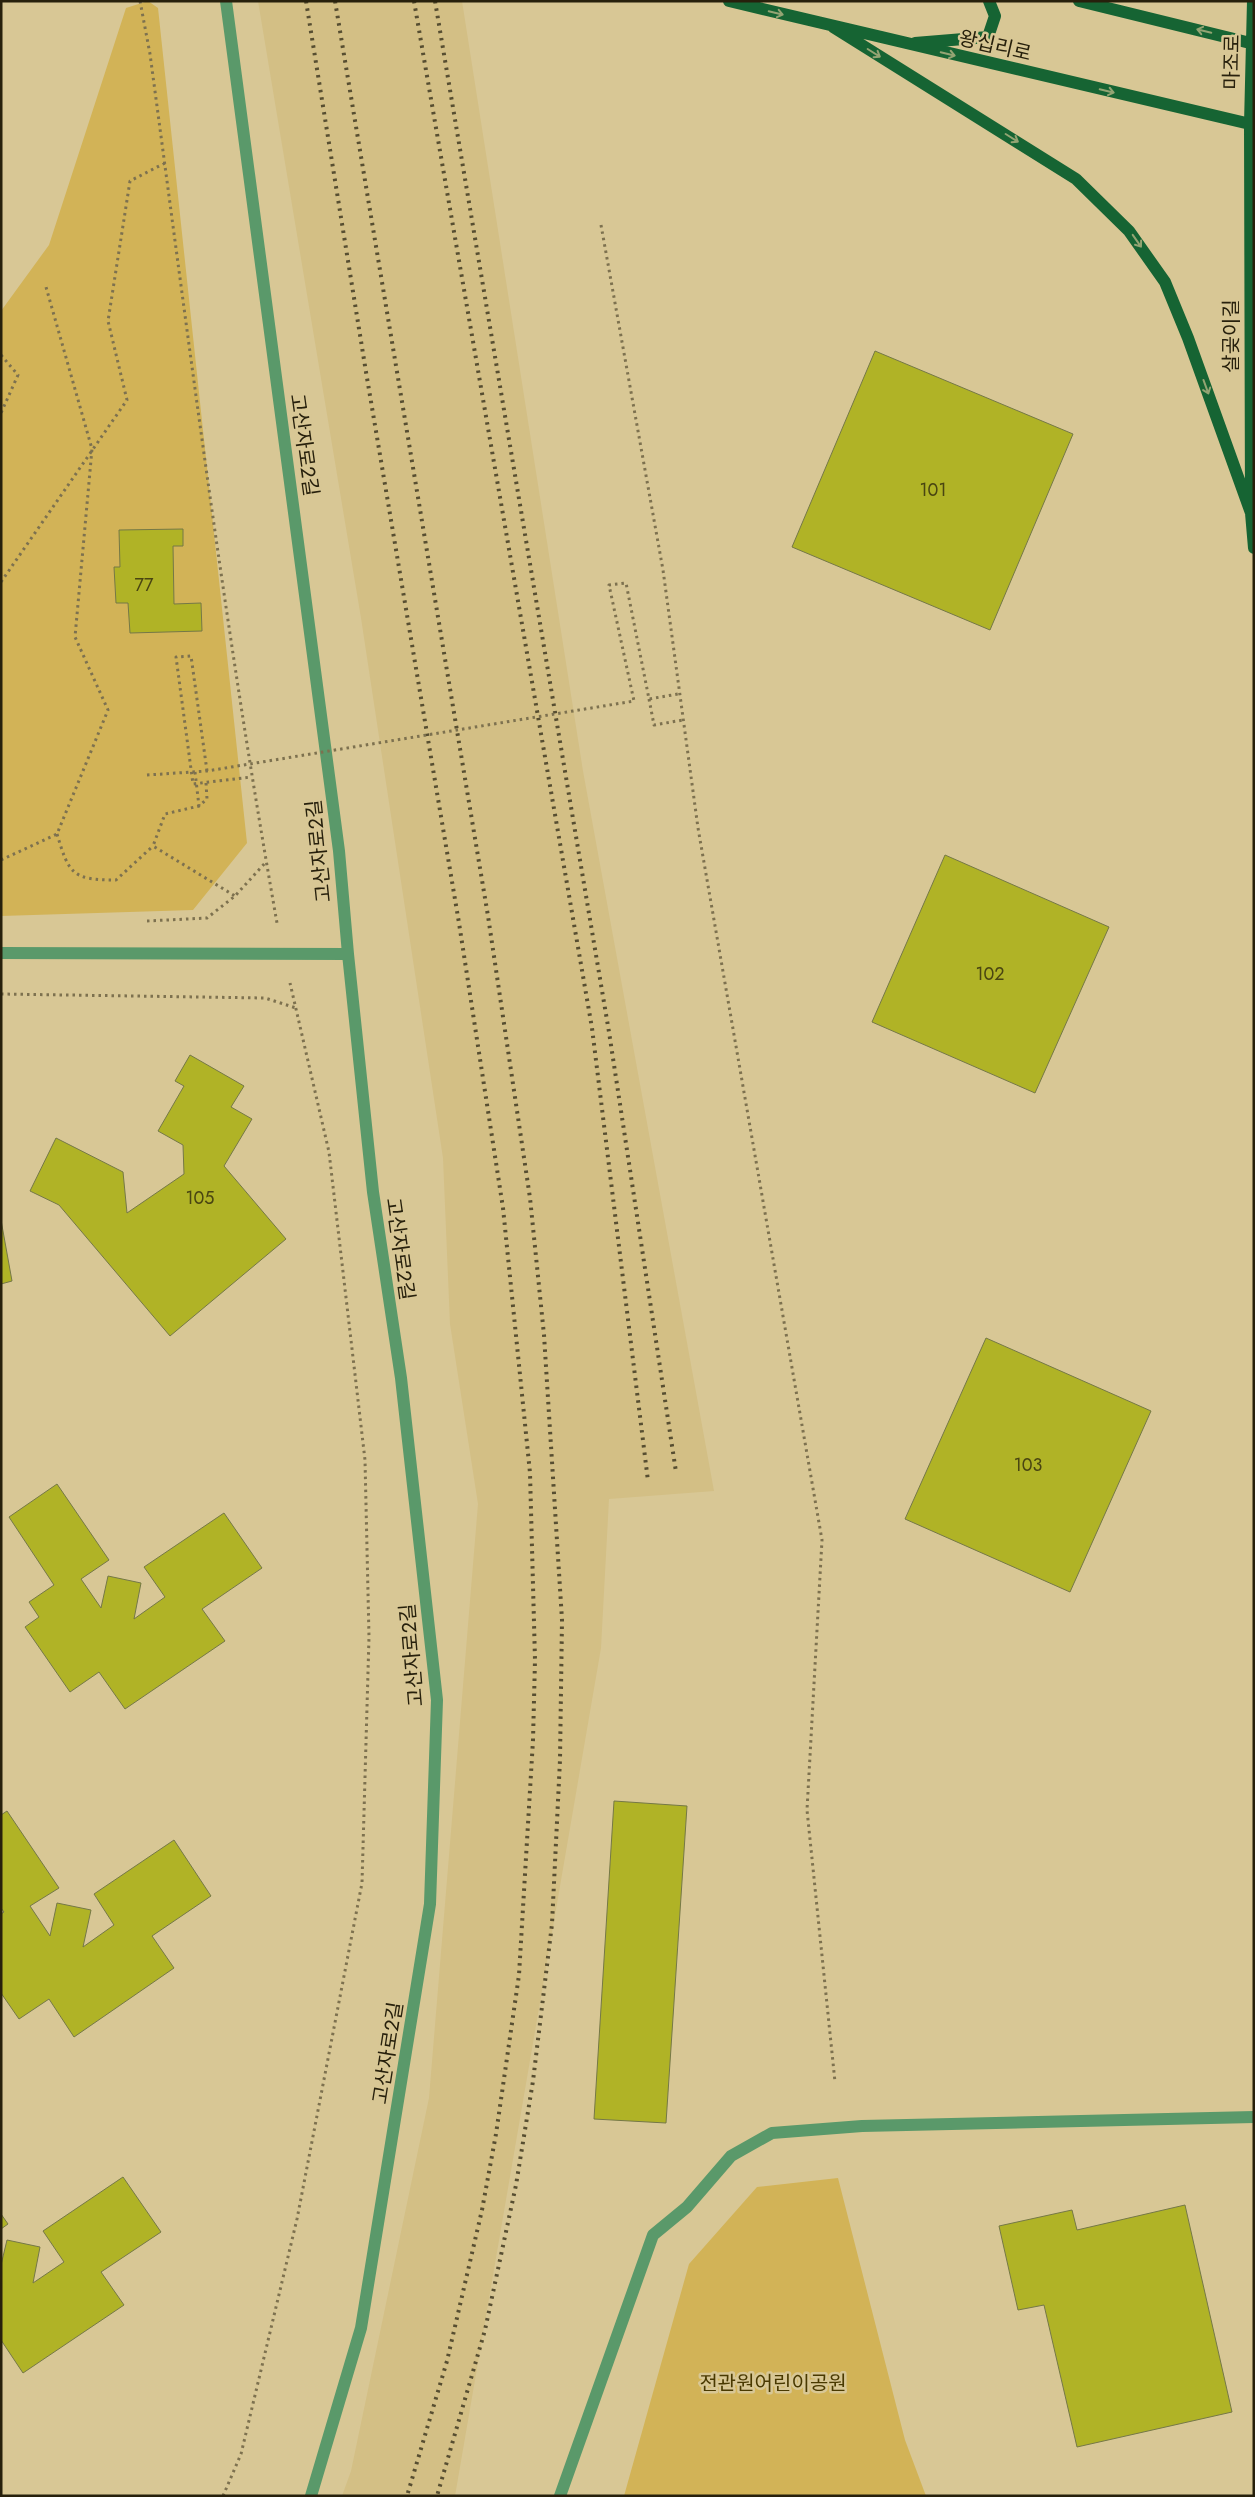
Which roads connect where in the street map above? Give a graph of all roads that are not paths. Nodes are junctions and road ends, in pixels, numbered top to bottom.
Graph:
1 (226, 1) edge
2 (729, 1) edge
3 (989, 1) edge
4 (1079, 1) edge
5 (1253, 1) edge
6 (833, 27) junction
7 (1253, 43) edge
8 (903, 44) junction
9 (1252, 125) edge
10 (1253, 511) edge
11 (1254, 548) edge
12 (1, 953) edge
13 (348, 954) junction
14 (1254, 2117) edge
15 (311, 2496) edge
16 (560, 2496) edge

1 - 13 street, 고산자로2길
2 -> 6 main road, 왕십리로
3 - 8 main road
7 -> 4 main road
5 - 7 main road, 마조로
6 - 8 main road, 왕십리로
6 -> 10 main road
7 - 9 main road, 마조로
8 -> 9 main road, 왕십리로
9 - 10 main road, 살곶이길
10 - 11 main road, 살곶이길
12 - 13 street
13 - 15 street, 고산자로2길
14 - 16 street

